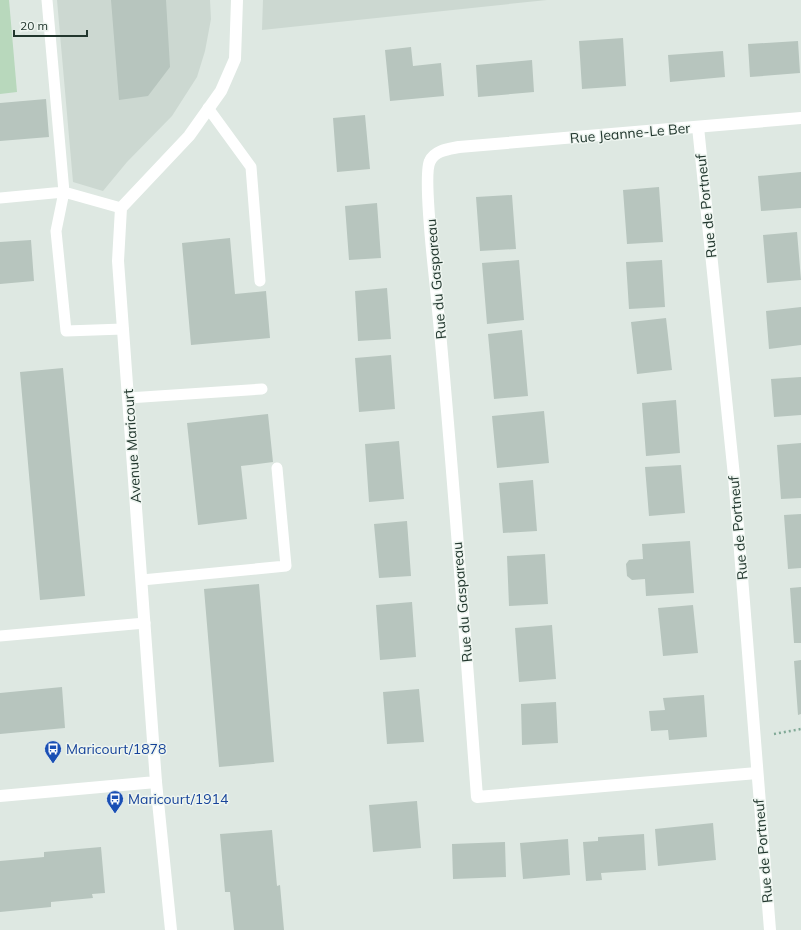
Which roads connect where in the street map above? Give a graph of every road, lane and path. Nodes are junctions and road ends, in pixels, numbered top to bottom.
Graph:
1 (46, 0) edge
2 (237, 0) edge
3 (208, 108) junction
4 (801, 118) edge
5 (698, 127) junction
6 (459, 147) joint
7 (64, 192) junction
8 (0, 198) edge
9 (122, 208) junction
10 (260, 281) dead end
11 (123, 329) junction
12 (262, 389) dead end
13 (128, 398) junction
14 (277, 468) dead end
15 (142, 580) junction
16 (145, 623) junction
17 (0, 636) edge
18 (801, 730) edge
19 (755, 737) junction
20 (757, 773) junction
21 (156, 782) junction
22 (0, 796) edge
23 (171, 930) edge
24 (770, 930) edge

1 - 7 lane
2 - 3 street
3 - 9 street
3 - 10 lane
4 - 5 street, Rue Jeanne-Le Ber
5 - 6 street, Rue Jeanne-Le Ber
5 - 19 street, Rue de Portneuf
6 - 20 street, Rue du Gaspareau
7 - 8 lane
7 - 9 lane
7 - 11 lane
9 - 11 street, Avenue Maricourt
11 - 13 street, Avenue Maricourt
12 - 13 lane
13 - 15 street, Avenue Maricourt
14 - 15 lane
15 - 16 street, Avenue Maricourt
16 - 17 lane
16 - 21 street, Avenue Maricourt
18 - 19 path
19 - 20 street, Rue de Portneuf
20 - 24 street, Rue de Portneuf
21 - 22 street
21 - 23 street, Avenue Maricourt

